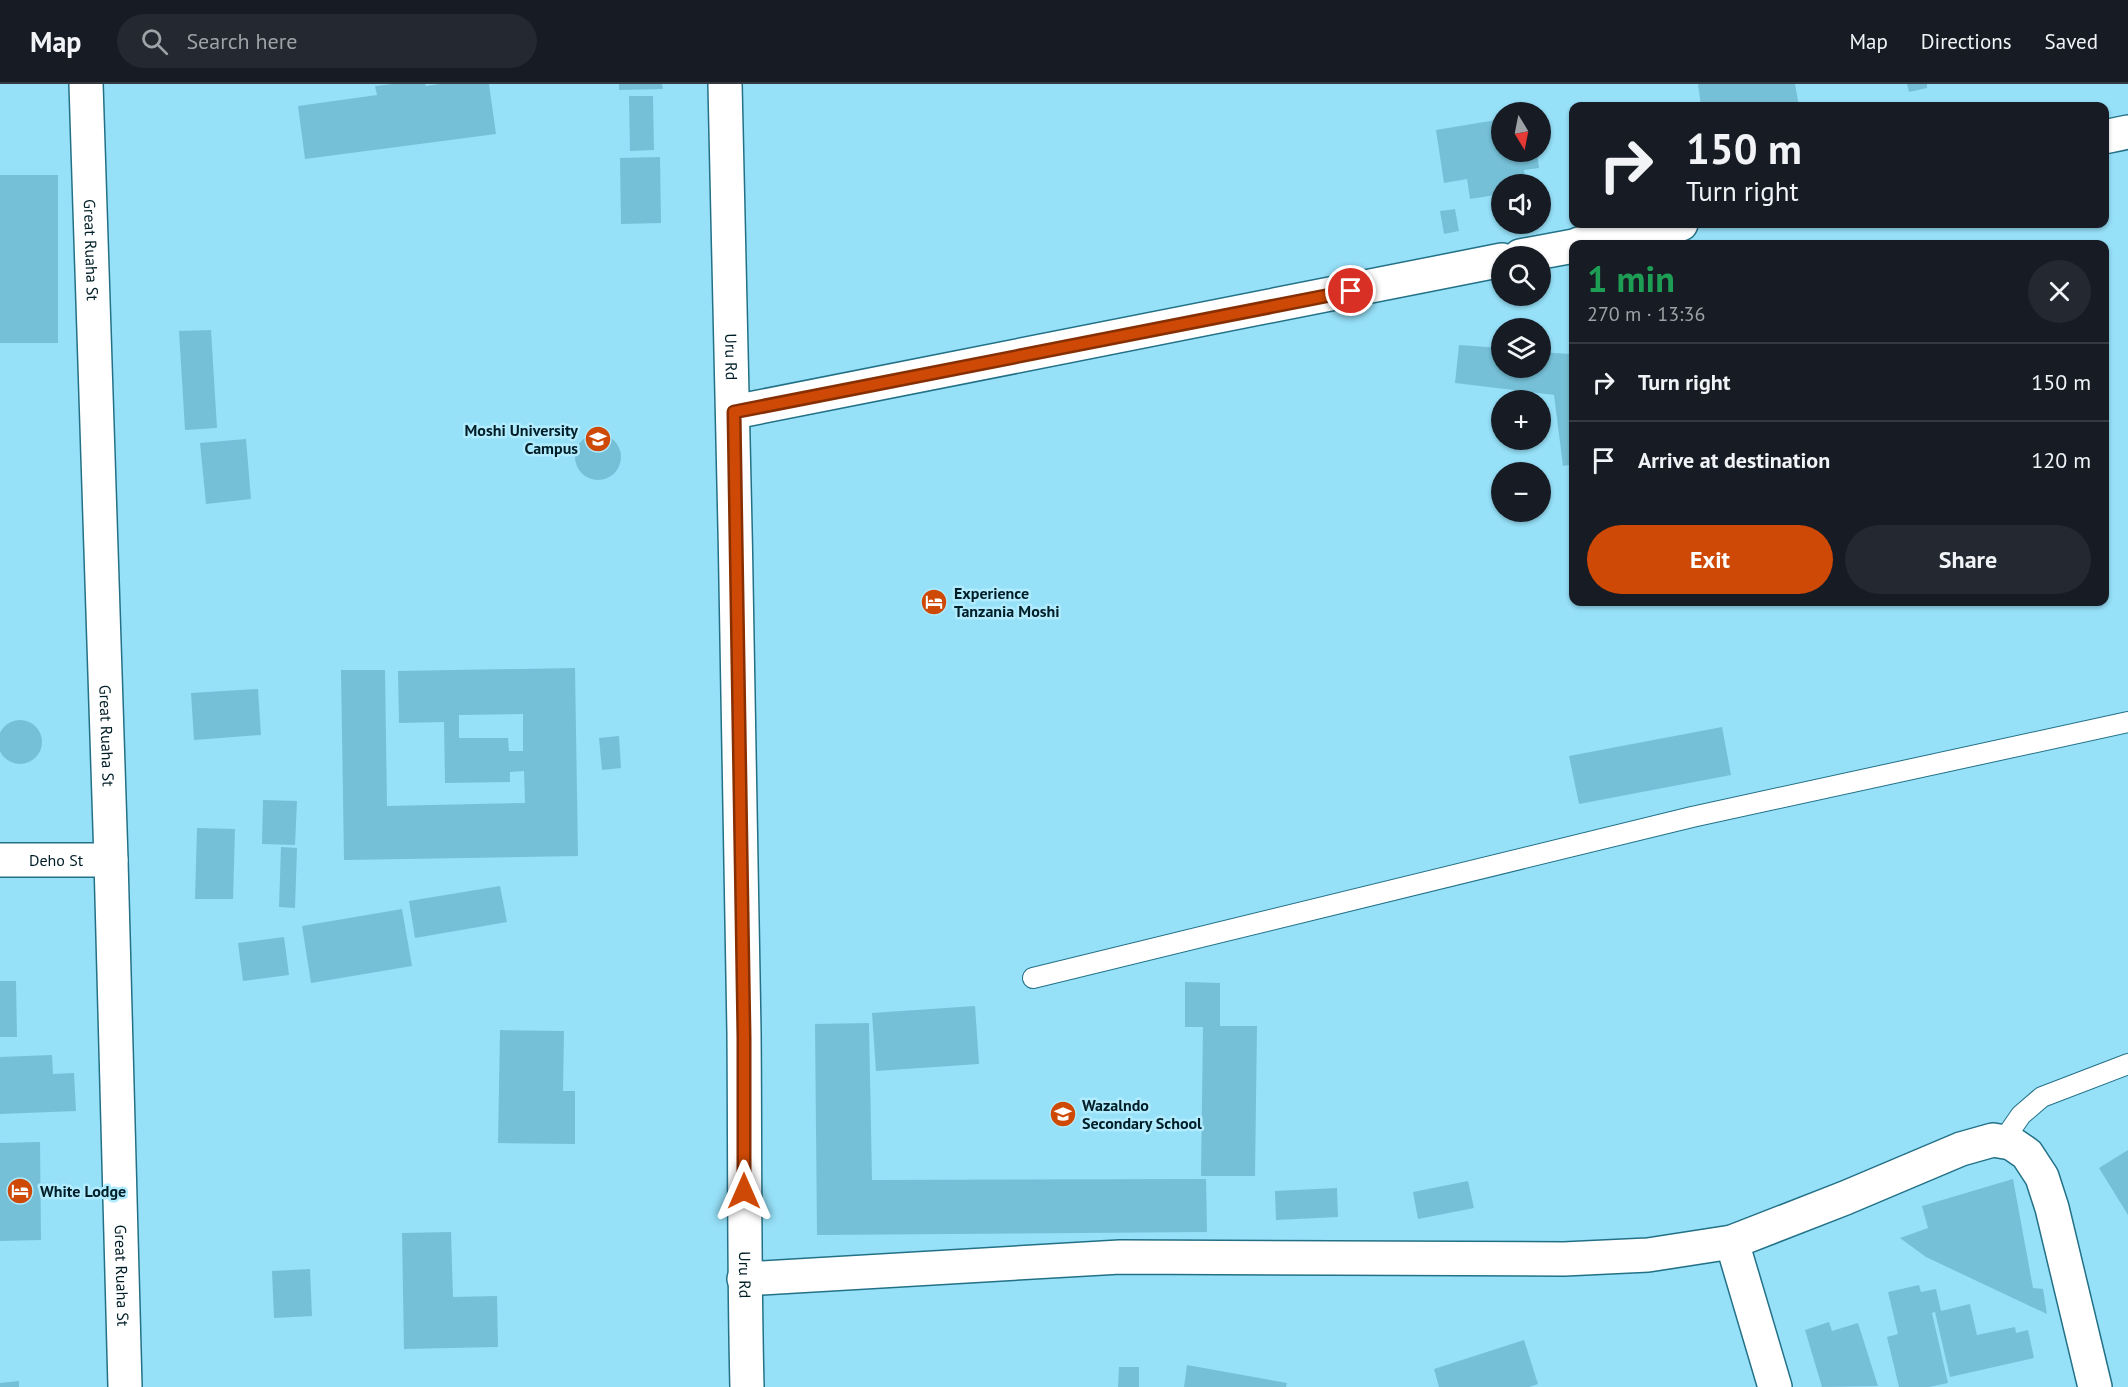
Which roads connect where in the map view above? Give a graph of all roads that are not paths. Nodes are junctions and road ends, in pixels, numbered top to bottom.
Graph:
1 (86, 84) edge
2 (725, 84) edge
3 (2128, 132) edge
4 (2109, 136) edge
5 (1661, 228) edge
6 (1599, 240) edge
7 (1569, 247) edge
8 (1551, 250) edge
9 (1491, 262) edge
10 (734, 412) junction
11 (2128, 722) edge
12 (0, 860) edge
13 (111, 860) junction
14 (1032, 978) dead end
15 (2128, 1064) edge
16 (2002, 1141) junction
17 (1732, 1242) junction
18 (744, 1279) junction
19 (125, 1387) edge
20 (747, 1387) edge
21 (1775, 1387) edge
22 (2095, 1387) edge

1 - 13 street, Great Ruaha St
2 - 10 street, Uru Rd
3 - 4 street
5 - 6 street
7 - 8 street
9 - 10 street
10 - 18 street, Uru Rd
11 - 14 lane
12 - 13 street, Deho St
13 - 19 street, Great Ruaha St
15 - 16 lane
16 - 17 street
16 - 22 street
17 - 18 street
17 - 21 street
18 - 20 street, Uru Rd

